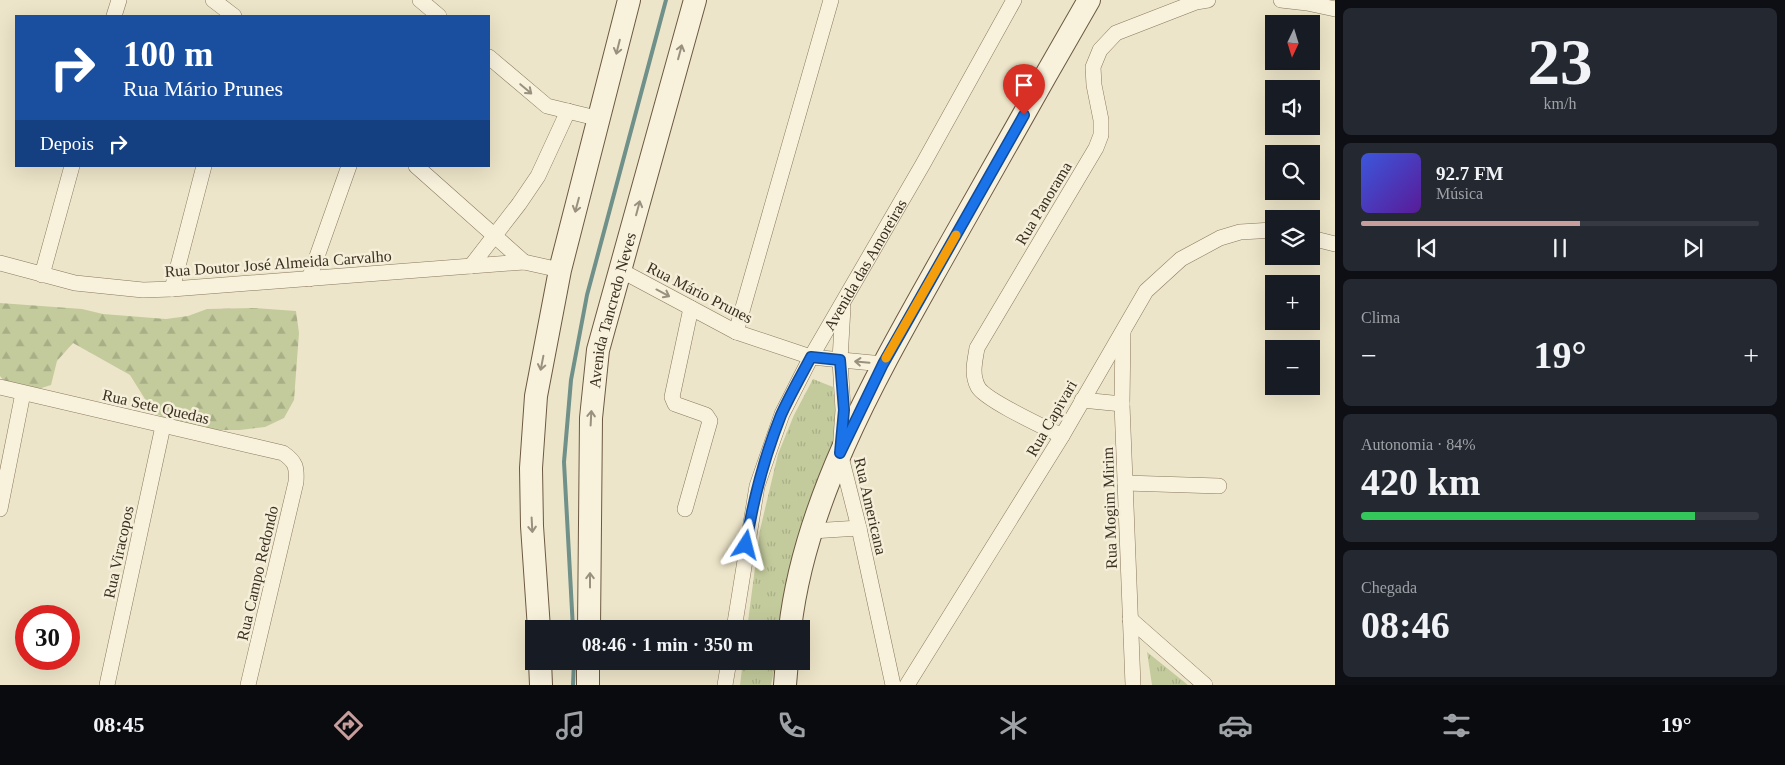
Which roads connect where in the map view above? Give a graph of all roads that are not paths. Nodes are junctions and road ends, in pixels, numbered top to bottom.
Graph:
1 (119, 0) edge
2 (213, 0) edge
3 (420, 0) edge
4 (630, 0) edge
5 (695, 0) edge
6 (831, 0) edge
7 (839, 0) edge
8 (1014, 0) edge
9 (1089, 0) edge
10 (1208, 0) edge
11 (1280, 0) edge
12 (1335, 9) edge
13 (114, 15) edge
14 (233, 15) edge
15 (438, 15) edge
16 (824, 27) junction
17 (490, 59) edge
18 (568, 111) junction
19 (600, 119) junction
20 (72, 167) edge
21 (204, 167) edge
22 (348, 167) edge
23 (417, 167) edge
24 (1265, 231) edge
25 (495, 236) junction
26 (1320, 240) edge
27 (1335, 244) edge
28 (524, 262) junction
29 (0, 263) edge
30 (471, 266) junction
31 (560, 270) junction
32 (620, 270) junction
33 (42, 275) junction
34 (309, 279) junction
35 (172, 289) junction
36 (843, 303) junction
37 (691, 308) junction
38 (1123, 330) junction
39 (736, 332) junction
40 (811, 357) junction
41 (840, 360) junction
42 (883, 364) junction
43 (0, 387) edge
44 (22, 393) junction
45 (1082, 400) junction
46 (1122, 404) junction
47 (163, 426) junction
48 (1062, 436) junction
49 (840, 453) junction
50 (297, 469) joint
51 (1125, 483) junction
52 (1219, 486) dead end
53 (0, 509) edge
54 (685, 509) dead end
55 (859, 528) junction
56 (812, 531) junction
57 (1130, 619) junction
58 (538, 620) edge
59 (589, 620) edge
60 (735, 620) edge
61 (791, 620) edge
62 (540, 670) edge
63 (588, 670) edge
64 (728, 670) edge
65 (786, 670) edge
66 (107, 685) edge
67 (248, 685) edge
68 (541, 685) edge
69 (588, 685) edge
70 (725, 685) edge
71 (785, 685) edge
72 (893, 685) edge
73 (908, 685) edge
74 (1133, 685) edge
75 (1205, 685) edge

1 - 13 street
2 - 14 street
3 - 15 street
4 -> 19 main road
32 -> 5 main road, Avenida Tancredo Neves
6 - 16 street
7 - 16 street
8 - 36 street, Avenida das Amoreiras
9 - 42 main road
10 - 48 street, Rua Panorama
11 - 12 street
16 - 39 street
17 -> 18 street
18 - 19 street
18 - 25 street
19 -> 31 main road
20 - 33 street
21 - 35 street
22 - 34 street
23 - 25 street
24 - 38 street, Rua Capivari
25 - 28 street
25 - 30 street
26 - 27 street
28 - 30 street, Rua Doutor José Almeida Carvalho
28 - 31 street, Rua Doutor José Almeida Carvalho
29 - 33 street, Rua Doutor José Almeida Carvalho
30 - 34 street, Rua Doutor José Almeida Carvalho
31 -> 58 main road
32 -> 37 street, Rua Mário Prunes
59 -> 32 main road, Avenida Tancredo Neves
33 - 35 street, Rua Doutor José Almeida Carvalho
34 - 35 street, Rua Doutor José Almeida Carvalho
36 - 40 street, Avenida das Amoreiras
36 - 41 street, Rua Americana
37 - 39 street, Rua Mário Prunes
37 - 54 street
38 - 45 street, Rua Capivari
38 - 46 street, Rua Mogim Mirim
39 - 40 street, Rua Mário Prunes
40 - 41 street, Rua Mário Prunes
40 - 60 street, Avenida das Amoreiras
42 -> 41 street, Rua Mário Prunes
41 - 49 street, Rua Americana
42 - 49 main road
43 - 44 street, Rua Sete Quedas
44 - 47 street, Rua Sete Quedas
44 - 53 street
45 - 46 street
45 - 48 street, Rua Capivari
46 - 51 street, Rua Mogim Mirim
47 - 50 street, Rua Sete Quedas
47 - 66 street, Rua Viracopos
48 - 73 street, Rua Capivari
49 - 55 street, Rua Americana
49 - 56 main road
50 - 67 street, Rua Campo Redondo
51 - 52 street
51 - 57 street, Rua Mogim Mirim
55 - 56 street
55 - 72 street, Rua Americana
56 - 61 main road
57 - 74 street, Rua Mogim Mirim
57 - 75 street
62 - 68 main road
63 - 69 main road
64 - 70 street
65 - 71 main road

